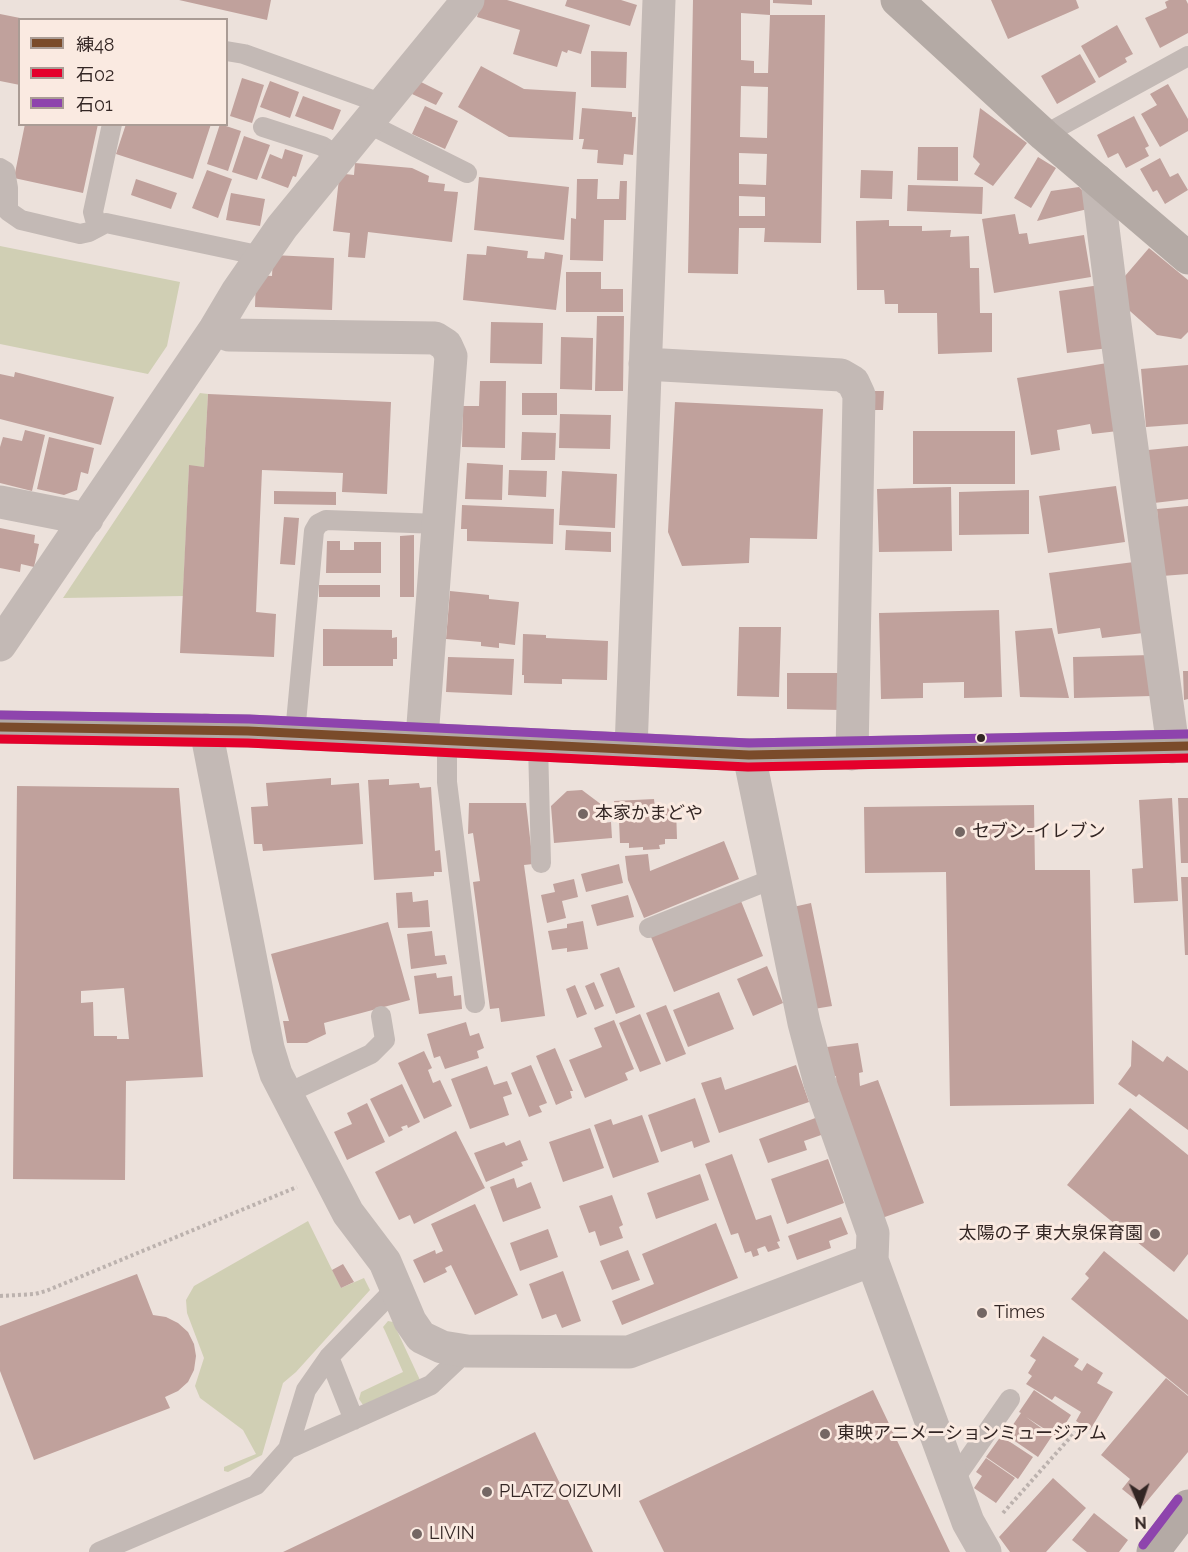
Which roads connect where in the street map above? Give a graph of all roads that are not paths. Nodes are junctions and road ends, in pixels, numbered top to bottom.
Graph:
1 (468, 0) edge
2 (659, 0) edge
3 (910, 3) edge
4 (228, 51) edge
5 (1188, 56) edge
6 (375, 113) junction
7 (112, 126) edge
8 (263, 127) dead end
9 (1044, 135) junction
10 (339, 157) junction
11 (0, 168) edge
12 (467, 173) dead end
13 (1097, 180) junction
14 (97, 226) junction
15 (1181, 243) edge
16 (262, 256) junction
17 (215, 329) junction
18 (645, 364) junction
19 (0, 502) edge
20 (87, 519) junction
21 (439, 524) junction
22 (0, 645) edge
23 (0, 727) edge
24 (206, 729) junction
25 (295, 733) junction
26 (435, 739) junction
27 (538, 744) junction
28 (1180, 746) edge
29 (631, 749) junction
30 (852, 754) junction
31 (749, 755) junction
32 (541, 863) dead end
33 (774, 878) junction
34 (649, 928) dead end
35 (475, 1003) dead end
36 (381, 1016) dead end
37 (286, 1094) junction
38 (872, 1260) junction
39 (395, 1289) junction
40 (467, 1351) junction
41 (329, 1357) junction
42 (1010, 1399) dead end
43 (354, 1420) junction
44 (288, 1449) junction
45 (953, 1481) junction
46 (1188, 1506) edge
47 (982, 1546) edge
48 (99, 1552) edge
49 (1153, 1552) edge

1 - 6 street
2 - 18 street
3 - 9 street
4 - 6 lane
5 - 9 lane
6 - 10 street
6 - 12 lane
7 - 14 lane
8 - 10 lane
9 - 13 street
10 - 16 street
11 - 14 lane
13 - 15 street
13 - 28 street
14 - 16 lane
16 - 17 street
17 - 20 street
17 - 21 street
18 - 29 street
18 - 30 street
19 - 20 street
20 - 22 street
21 - 25 lane
21 - 26 street
23 - 24 main road
24 - 25 main road
24 - 37 street
25 - 26 main road
26 - 27 main road
26 - 35 lane
27 - 29 main road
27 - 32 lane
28 - 30 main road
29 - 31 main road
30 - 31 main road
31 - 33 street
33 - 34 lane
33 - 38 street
36 - 37 lane
37 - 39 street
38 - 40 street
38 - 45 street
39 - 40 street
39 - 41 lane
40 - 43 lane
41 - 43 lane
41 - 44 lane
42 - 45 lane
43 - 44 lane
44 - 48 lane
45 - 47 street
46 - 49 street

